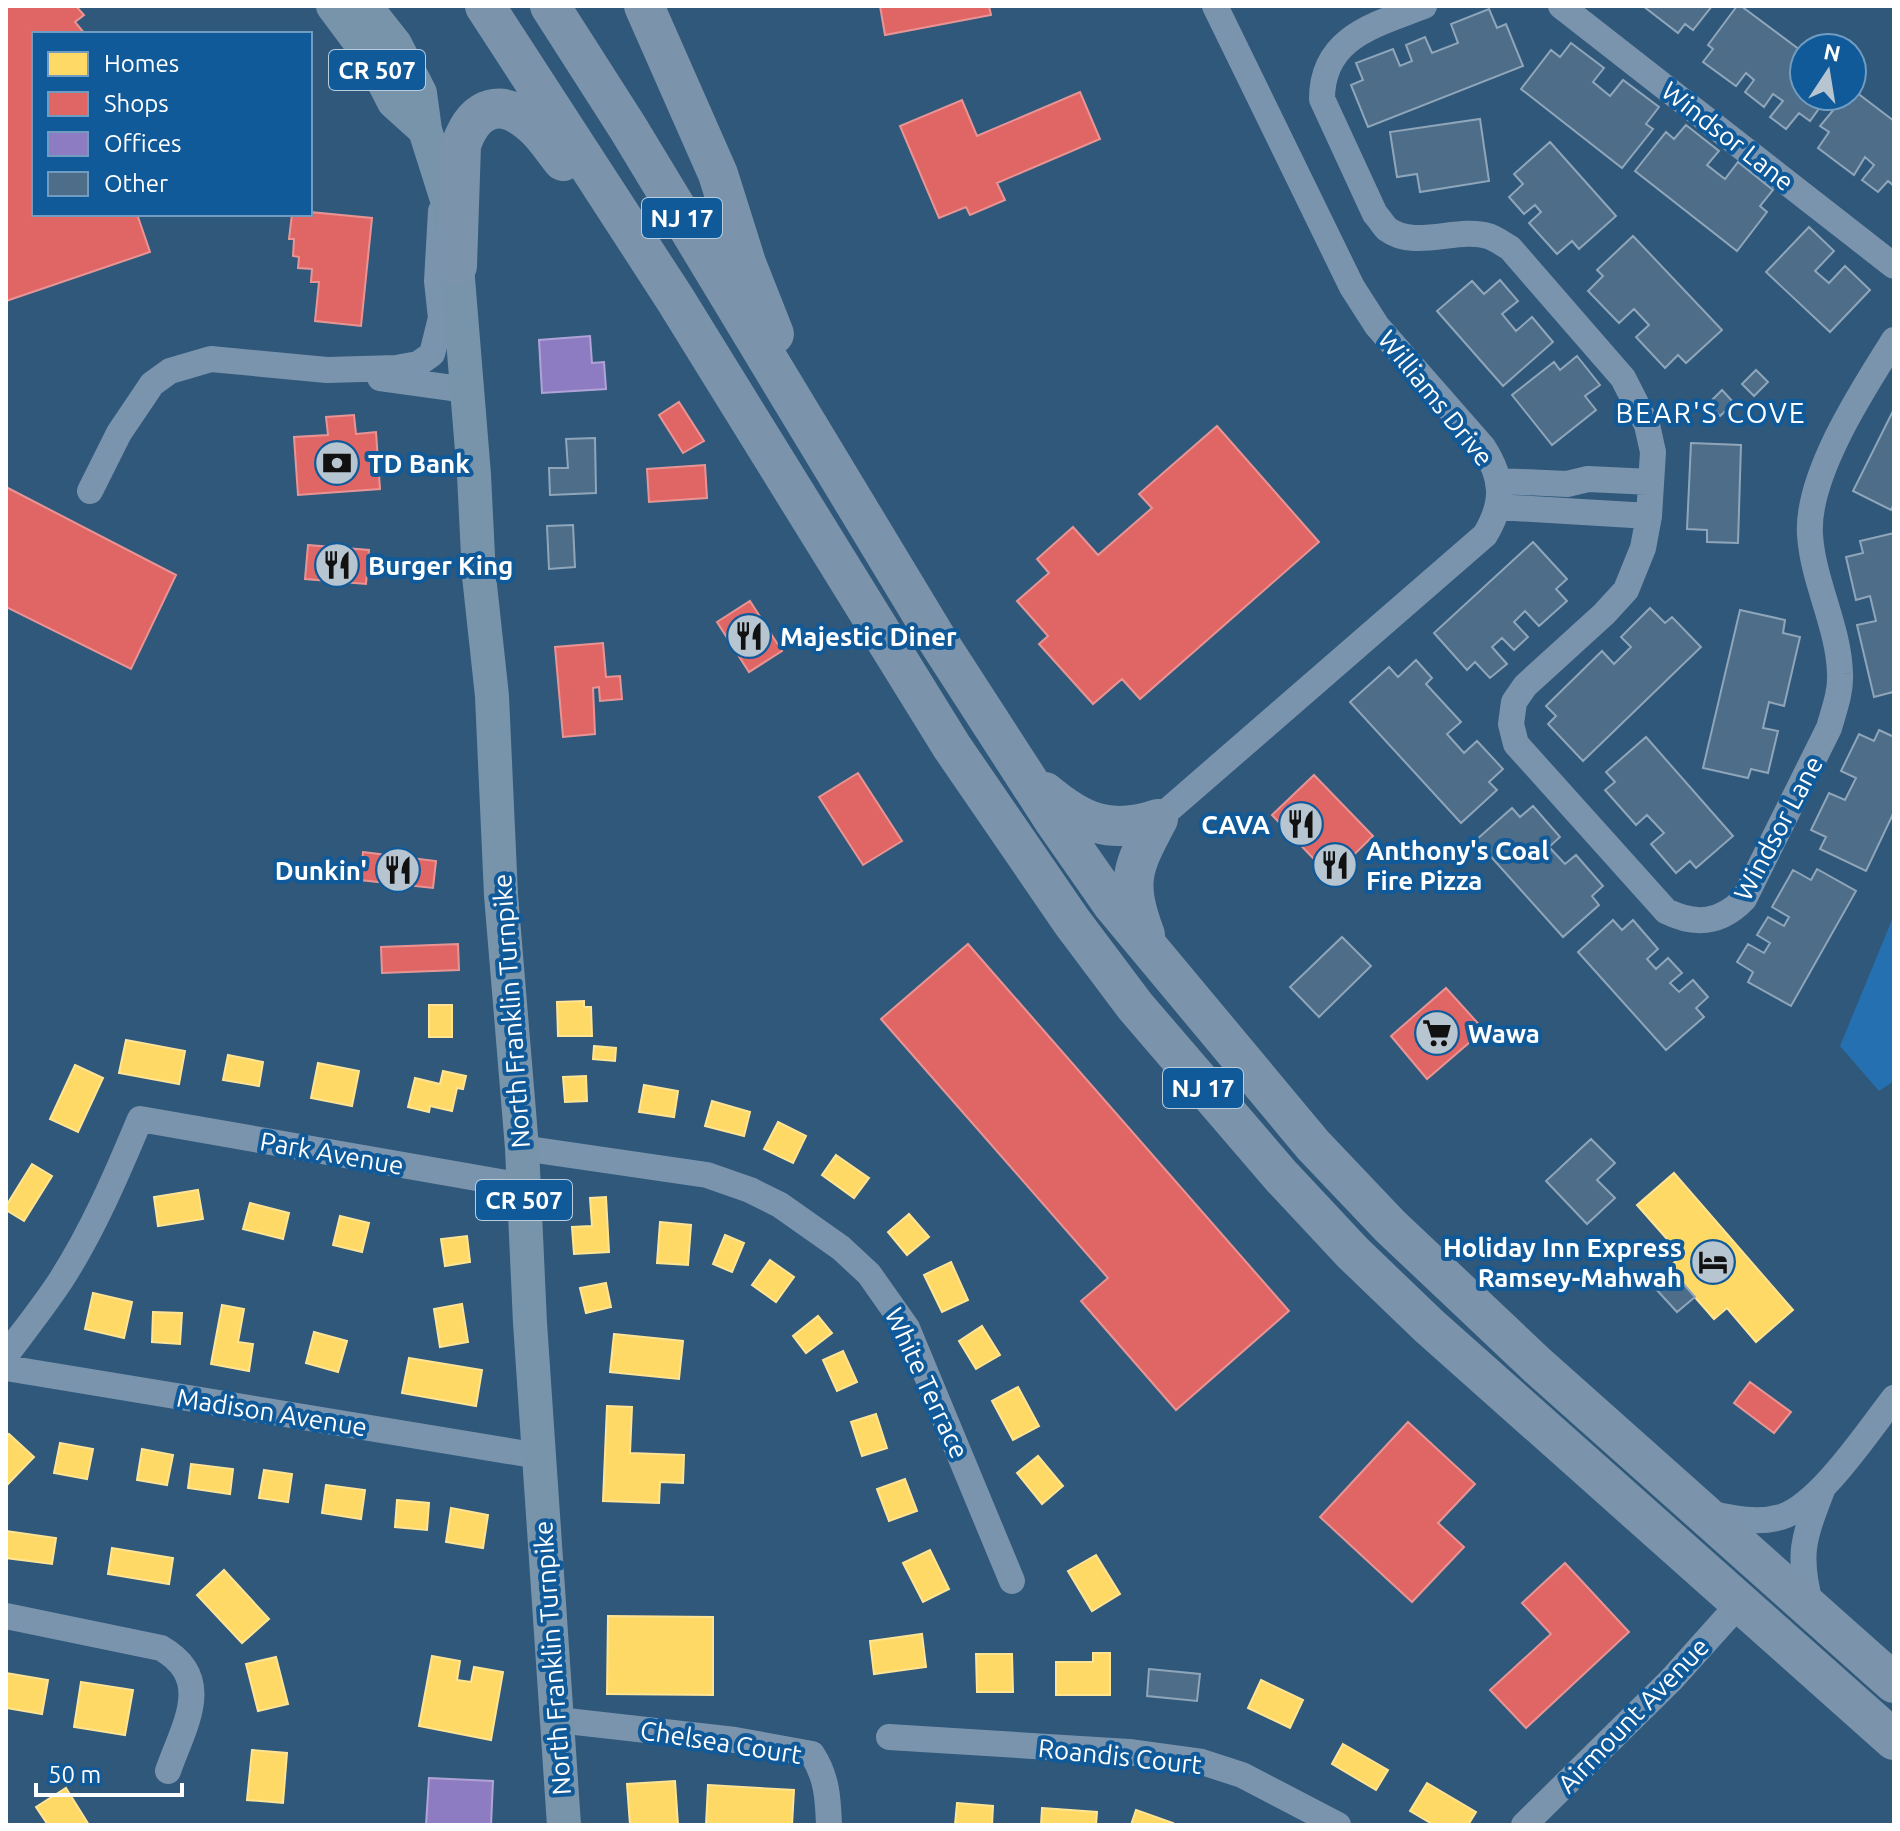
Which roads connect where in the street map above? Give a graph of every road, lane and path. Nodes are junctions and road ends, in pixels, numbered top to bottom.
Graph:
1 (333, 6) edge
2 (365, 6) edge
3 (485, 6) edge
4 (550, 6) edge
5 (644, 6) edge
6 (1215, 6) edge
7 (1424, 6) edge
8 (1561, 6) edge
9 (425, 130) junction
10 (444, 183) junction
11 (457, 266) junction
12 (1894, 266) edge
13 (675, 299) junction
14 (1894, 340) edge
15 (327, 370) junction
16 (467, 390) junction
17 (811, 431) junction
18 (1499, 481) junction
19 (1651, 482) junction
20 (90, 491) dead end
21 (1498, 507) junction
22 (1649, 516) junction
23 (1023, 774) junction
24 (1158, 819) junction
25 (1153, 954) junction
26 (522, 1148) junction
27 (523, 1186) junction
28 (6, 1355) edge
29 (6, 1368) edge
30 (1894, 1398) edge
31 (539, 1456) junction
32 (1823, 1487) junction
33 (1698, 1511) junction
34 (1012, 1581) dead end
35 (1740, 1603) junction
36 (1812, 1611) junction
37 (6, 1616) edge
38 (1894, 1683) edge
39 (558, 1720) junction
40 (889, 1737) dead end
41 (1894, 1740) edge
42 (168, 1771) dead end
43 (564, 1825) edge
44 (829, 1825) edge
45 (1338, 1825) edge
46 (1524, 1825) edge

1 - 9 main road, CR 507
2 - 9 main road, CR 507
3 - 13 highway, NJ 17
4 - 17 highway, NJ 17
5 - 17 highway
6 - 18 street, Williams Drive
7 - 19 street, Windsor Lane
8 - 12 street, Windsor Lane
9 - 10 main road, CR 507
10 - 11 main road, CR 507
10 - 15 street
11 - 13 highway
11 - 16 main road, CR 507
13 - 35 highway, NJ 17
14 - 22 street, Windsor Lane
15 - 16 street
15 - 20 street
16 - 26 main road, North Franklin Turnpike / CR 507
17 - 23 highway, NJ 17
18 - 19 street
18 - 21 street, Williams Drive
19 - 22 street, Windsor Lane
21 - 22 street
21 - 24 street, Williams Drive
23 - 24 highway
23 - 25 highway, NJ 17
24 - 25 highway
25 - 33 highway, NJ 17
26 - 27 main road, North Franklin Turnpike / CR 507
26 - 34 street, White Terrace
27 - 28 street, Park Avenue
27 - 31 main road, North Franklin Turnpike / CR 507
29 - 31 street, Madison Avenue
30 - 32 street
31 - 39 main road, North Franklin Turnpike / CR 507
32 - 33 street
32 - 36 street
33 - 36 highway, NJ 17
35 - 41 highway, NJ 17
35 - 46 street, Airmount Avenue
36 - 38 highway, NJ 17
37 - 42 street
39 - 43 main road, North Franklin Turnpike / CR 507
39 - 44 street, Chelsea Court
40 - 45 street, Roandis Court

